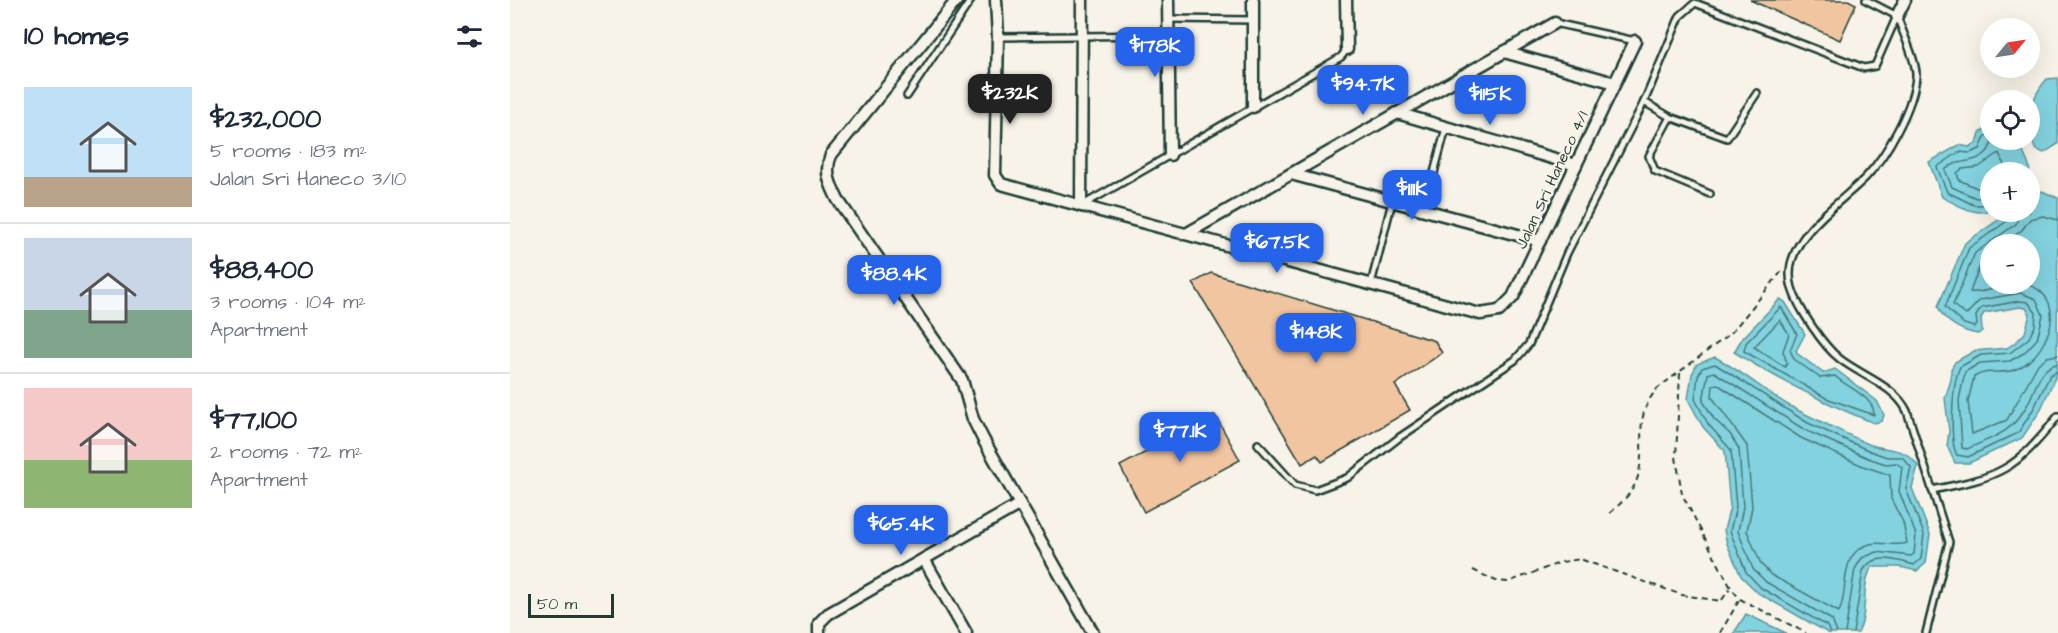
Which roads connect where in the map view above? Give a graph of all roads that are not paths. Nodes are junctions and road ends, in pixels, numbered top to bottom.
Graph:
1 (957, 0) edge
2 (970, 0) edge
3 (996, 0) edge
4 (1082, 0) edge
5 (1168, 0) edge
6 (1253, 0) edge
7 (1346, 0) edge
8 (1866, 0) edge
9 (1905, 0) edge
10 (1880, 3) edge
11 (1897, 16) junction
12 (1168, 19) junction
13 (1253, 20) junction
14 (1555, 23) joint
15 (1168, 35) junction
16 (998, 37) junction
17 (1083, 37) junction
18 (1635, 41) joint
19 (1347, 49) joint
20 (1504, 52) junction
21 (1615, 83) junction
22 (1757, 93) dead end
23 (907, 96) dead end
24 (1644, 102) junction
25 (1253, 107) junction
26 (1397, 114) junction
27 (1670, 117) junction
28 (1446, 128) junction
29 (1170, 155) junction
30 (1576, 165) junction
31 (1291, 174) junction
32 (1710, 194) dead end
33 (1392, 201) junction
34 (1082, 206) junction
35 (1424, 210) junction
36 (1186, 234) junction
37 (1540, 241) junction
38 (1371, 284) junction
39 (2058, 416) edge
40 (1258, 444) dead end
41 (1932, 490) junction
42 (1020, 504) junction
43 (924, 559) junction
44 (819, 633) edge
45 (966, 633) edge
46 (1093, 633) edge
47 (1926, 633) edge

1 - 42 street
2 - 23 lane
3 - 16 street
4 - 17 street
5 - 12 street
6 - 13 street
7 - 19 street
8 - 10 lane
9 - 11 street
10 - 11 lane
11 - 24 lane
11 - 41 lane
12 - 13 lane
12 - 15 street
13 - 25 street
14 - 18 lane
14 - 20 street
15 - 17 lane
15 - 29 street
16 - 17 lane
16 - 34 street
17 - 34 street
18 - 21 street, Jalan Sri Haneco 4/1
19 - 25 lane
20 - 21 street
20 - 26 street
21 - 30 street, Jalan Sri Haneco 4/1
22 - 27 lane
24 - 27 lane
24 - 40 lane
25 - 29 lane
26 - 28 street
26 - 31 street
27 - 32 lane
28 - 30 street
28 - 35 lane
29 - 34 lane
30 - 37 street, Jalan Sri Haneco 4/1
31 - 33 street
31 - 36 street
33 - 35 street
33 - 38 lane
34 - 36 street
35 - 37 street
36 - 38 street
37 - 38 street, Jalan Sri Haneco 4/1
39 - 41 lane
41 - 47 lane
42 - 43 street
42 - 46 street
43 - 44 street
43 - 45 street

